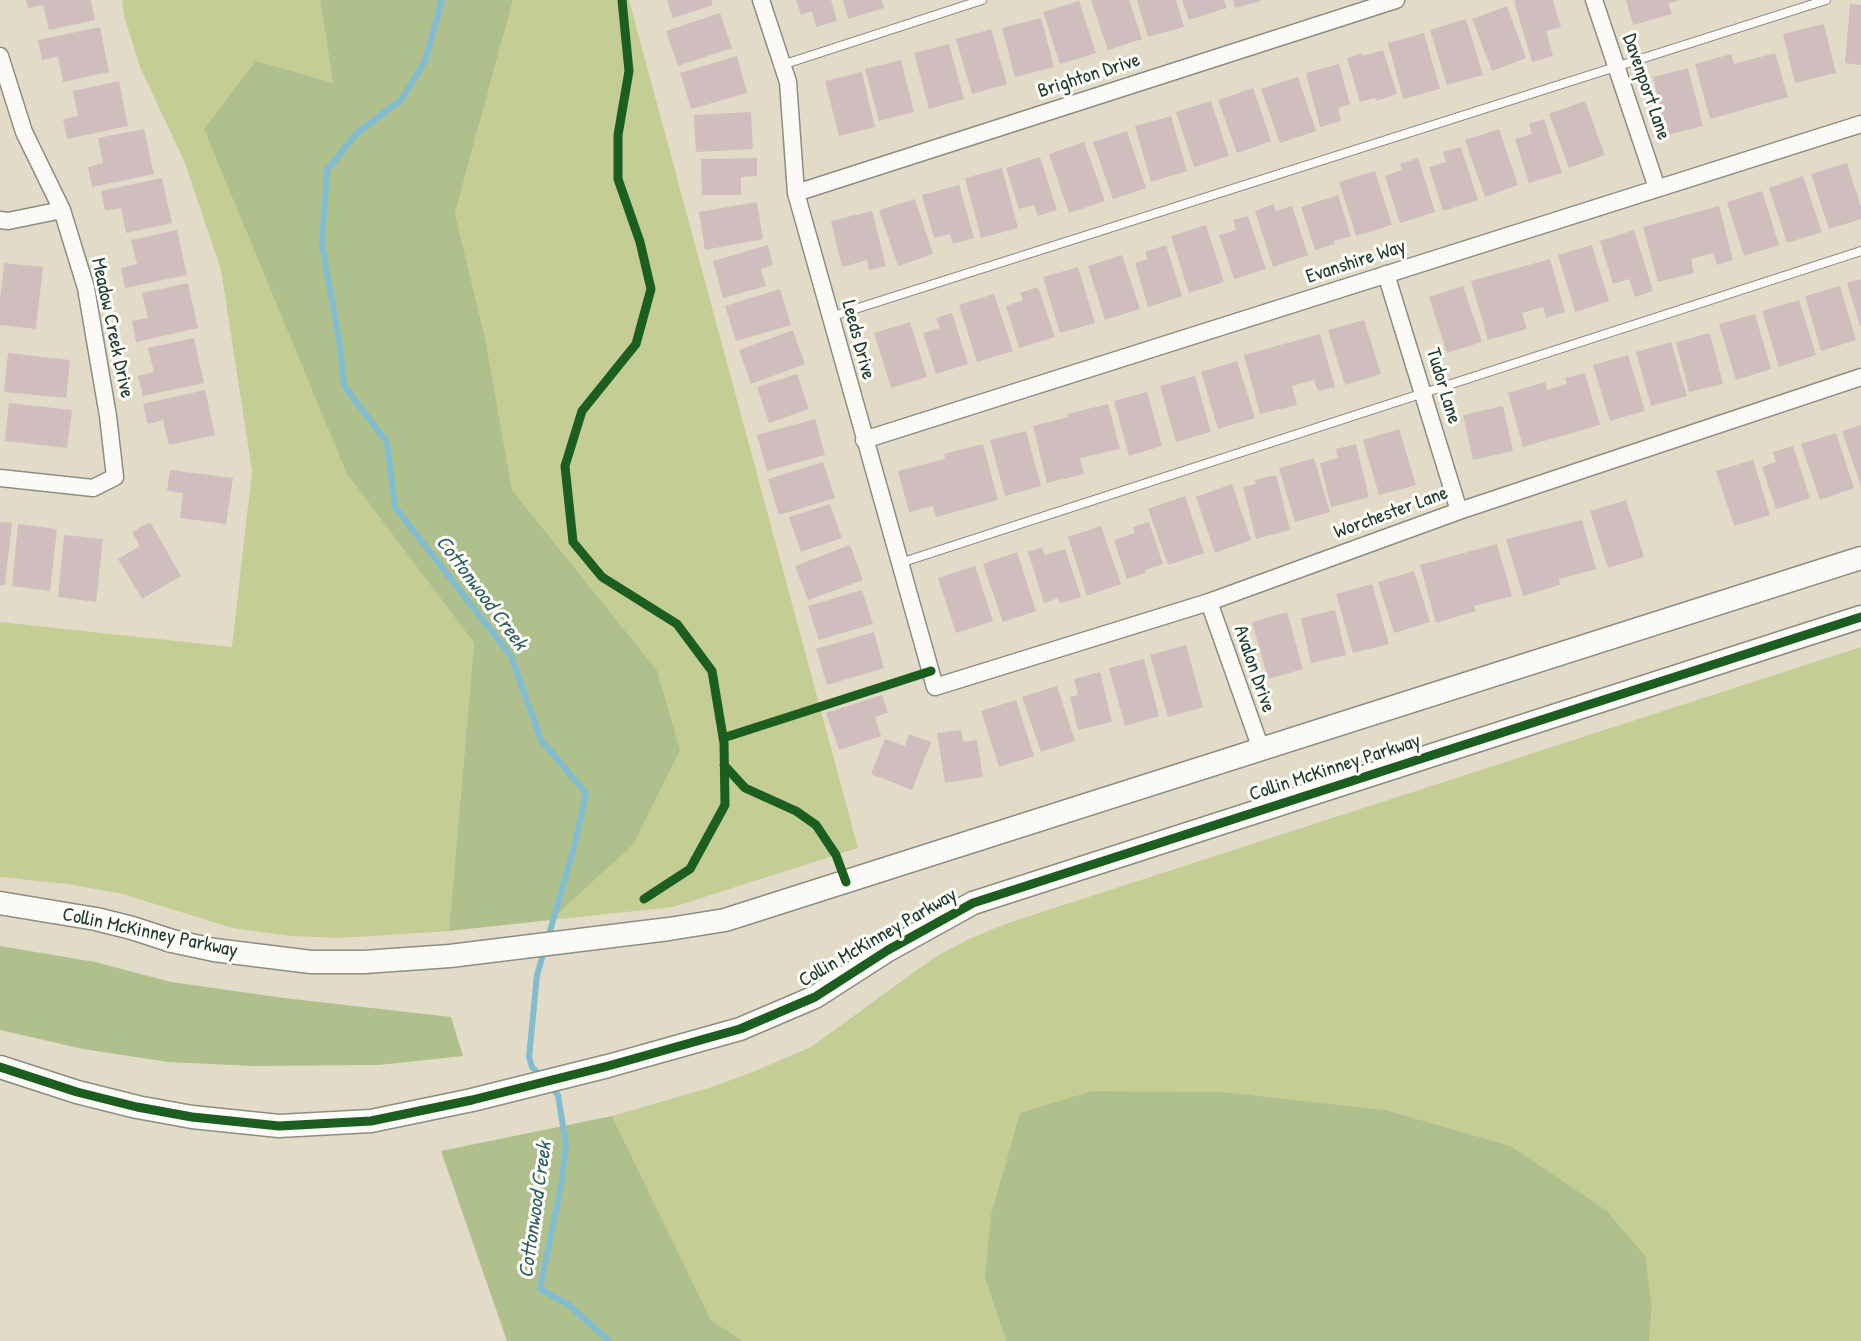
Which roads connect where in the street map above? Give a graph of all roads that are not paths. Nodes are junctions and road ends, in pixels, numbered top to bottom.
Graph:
1 (761, 0) edge
2 (982, 0) edge
3 (1396, 0) edge
4 (1594, 0) edge
5 (1826, 0) edge
6 (0, 56) edge
7 (782, 65) junction
8 (1616, 65) junction
9 (1861, 124) edge
10 (1658, 188) junction
11 (796, 193) junction
12 (62, 210) junction
13 (0, 220) edge
14 (1861, 251) edge
15 (1386, 274) junction
16 (830, 317) junction
17 (1861, 377) edge
18 (1423, 394) junction
19 (864, 440) junction
20 (0, 478) edge
21 (1459, 511) junction
22 (1861, 558) edge
23 (899, 563) junction
24 (1209, 602) junction
25 (1861, 617) edge
26 (935, 687) joint
27 (1261, 749) junction
28 (0, 903) edge
29 (0, 1067) edge

1 - 7 street, Leeds Drive
2 - 7 lane
3 - 11 street, Brighton Drive
4 - 8 street, Davenport Lane
5 - 8 lane
6 - 12 street, Meadow Creek Drive
7 - 11 street, Leeds Drive
8 - 10 street, Davenport Lane
8 - 16 lane
9 - 10 street, Evanshire Way
10 - 15 street, Evanshire Way
11 - 16 street, Leeds Drive
12 - 13 street
12 - 20 street, Meadow Creek Drive
14 - 18 lane
15 - 18 street, Tudor Lane
15 - 19 street, Evanshire Way
16 - 19 street, Leeds Drive
17 - 21 street, Worchester Lane
18 - 21 street, Tudor Lane
18 - 23 lane
19 - 23 street, Leeds Drive
21 - 24 street, Worchester Lane
22 - 27 street, Collin McKinney Parkway
23 - 26 street, Leeds Drive
24 - 26 street, Worchester Lane
24 - 27 street, Avalon Drive
25 - 29 street, Collin McKinney Parkway
27 - 28 street, Collin McKinney Parkway

